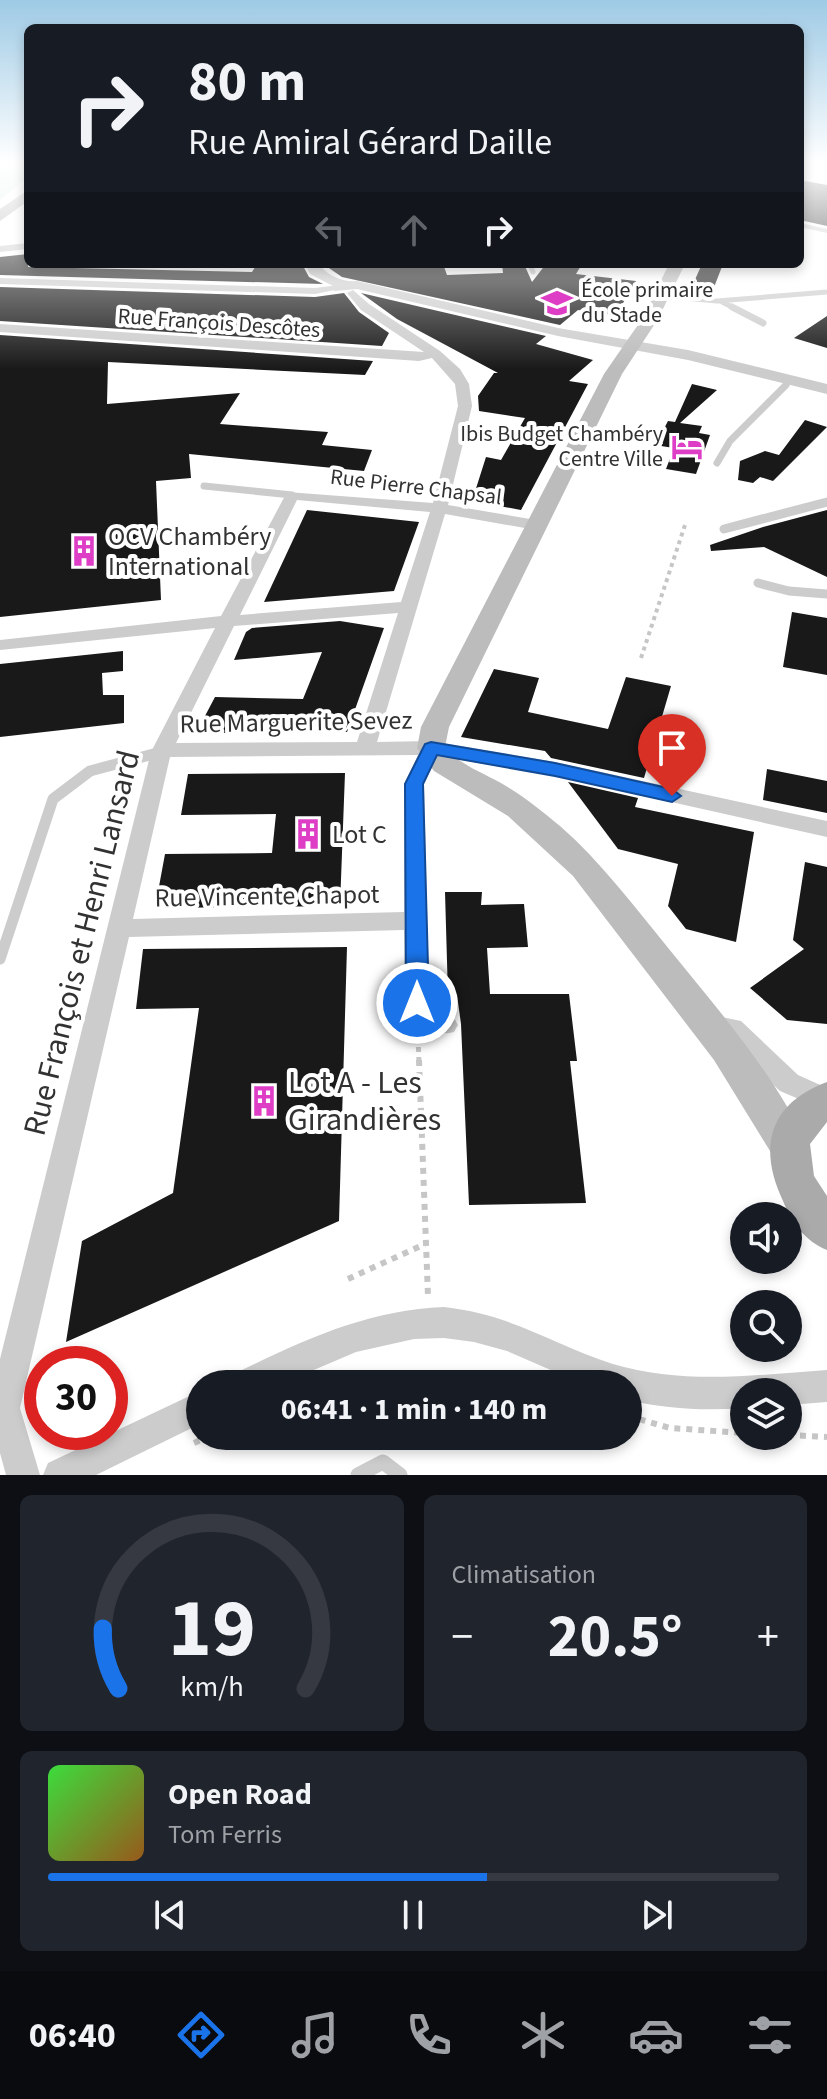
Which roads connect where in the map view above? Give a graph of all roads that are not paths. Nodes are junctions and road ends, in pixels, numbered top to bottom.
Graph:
1 (24, 246) edge
2 (0, 249) edge
3 (314, 268) edge
4 (532, 268) edge
5 (675, 268) edge
6 (533, 272) dead end
7 (0, 281) edge
8 (349, 288) junction
9 (827, 292) edge
10 (662, 296) junction
11 (717, 301) junction
12 (763, 323) dead end
13 (0, 328) edge
14 (631, 346) junction
15 (435, 354) junction
16 (786, 385) junction
17 (827, 389) edge
18 (827, 395) edge
19 (717, 463) dead end
20 (204, 486) dead end
21 (292, 495) junction
22 (827, 502) edge
23 (439, 508) junction
24 (536, 525) junction
25 (724, 529) dead end
26 (758, 583) dead end
27 (827, 594) edge
28 (408, 607) junction
29 (228, 621) junction
30 (0, 645) edge
31 (365, 748) junction
32 (431, 748) junction
33 (161, 752) junction
34 (827, 829) edge
35 (417, 921) junction
36 (119, 928) junction
37 (0, 959) edge
38 (445, 1025) dead end
39 (710, 1025) junction
40 (826, 1100) edge
41 (789, 1147) junction
42 (827, 1229) edge
43 (276, 1370) edge
44 (588, 1370) edge
45 (642, 1386) edge
46 (827, 1386) edge
47 (802, 1388) edge
48 (730, 1393) edge
49 (186, 1414) edge
50 (7, 1452) edge
51 (23, 1475) edge
52 (60, 1475) edge
53 (358, 1475) edge
54 (400, 1475) edge

1 - 2 street
3 - 8 street
4 - 6 lane
5 - 10 main road
7 - 8 street
8 - 14 street
8 - 15 street
9 - 11 lane
10 - 11 lane
10 - 14 main road
11 - 12 lane
13 - 15 street, Rue François Descôtes
14 - 16 street
14 - 17 street
14 - 24 main road
15 - 23 street
16 - 18 street
16 - 19 lane
20 - 21 lane
21 - 23 street, Rue Pierre Chapsal
21 - 29 street, Rue François et Henri Lansard
22 - 25 lane
23 - 24 street, Rue Pierre Chapsal
23 - 28 street
24 - 32 main road
26 - 27 lane
28 - 29 street
28 - 31 street
29 - 30 street
29 - 33 street, Rue François et Henri Lansard
31 - 32 street, Rue Marguerite Sevez
31 - 33 street, Rue Marguerite Sevez
32 - 34 street, Rue Marguerite Sevez
32 - 35 street
32 - 39 main road
33 - 36 street, Rue François et Henri Lansard
33 - 37 lane
35 - 36 street, Rue Vincente Chapot
35 - 38 street
36 - 50 street, Rue François et Henri Lansard
39 - 40 street
39 - 41 main road
40 - 41 main road
41 - 42 main road
43 - 44 street
45 - 48 street
46 - 47 street
49 - 52 street
50 - 51 street, Rue François et Henri Lansard
53 - 54 lane

